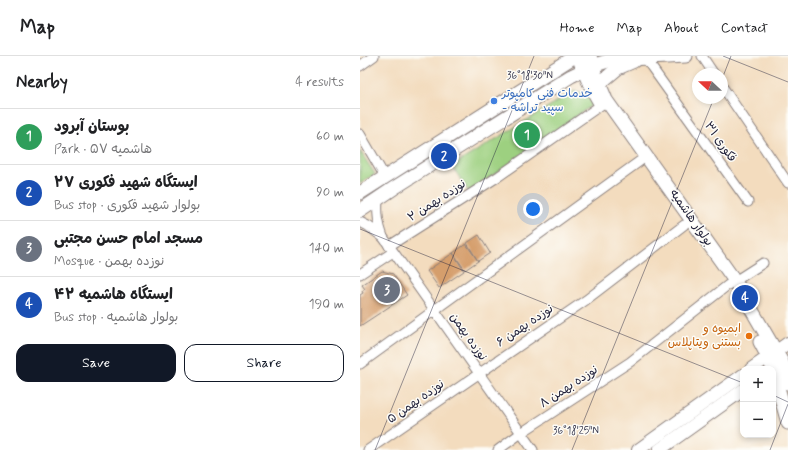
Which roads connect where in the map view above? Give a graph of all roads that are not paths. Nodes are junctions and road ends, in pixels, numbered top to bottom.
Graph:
1 (374, 56) edge
2 (575, 56) edge
3 (578, 56) edge
4 (686, 56) edge
5 (702, 56) edge
6 (643, 58) junction
7 (588, 64) edge
8 (360, 66) edge
9 (710, 68) edge
10 (599, 84) junction
11 (728, 95) edge
12 (601, 105) junction
13 (360, 134) edge
14 (640, 161) junction
15 (385, 177) junction
16 (788, 183) edge
17 (360, 193) edge
18 (378, 199) junction
19 (748, 202) dead end
20 (360, 211) edge
21 (360, 222) edge
22 (684, 225) junction
23 (383, 237) junction
24 (391, 249) junction
25 (763, 263) dead end
26 (360, 274) edge
27 (732, 283) junction
28 (434, 310) junction
29 (788, 343) edge
30 (775, 363) edge
31 (360, 364) edge
32 (763, 366) edge
33 (479, 373) junction
34 (740, 377) edge
35 (788, 383) edge
36 (740, 392) edge
37 (788, 423) edge
38 (521, 433) junction
39 (368, 450) edge
40 (498, 450) edge
41 (533, 450) edge
42 (638, 450) edge
43 (658, 450) edge

1 - 8 street
2 - 15 main road
3 - 7 main road, بولوار هاشمیه
4 - 6 main road
5 - 9 street
6 - 7 main road
6 - 10 main road
6 - 19 street, فکوری ۳۱
7 - 10 main road, بولوار هاشمیه
7 - 12 main road, بولوار هاشمیه
7 - 18 main road
10 - 27 main road, بولوار هاشمیه
11 - 16 street
12 - 14 main road, بولوار هاشمیه
12 - 24 street, نوزده بهمن ۲
13 - 15 street
14 - 22 main road, بولوار هاشمیه
14 - 28 street
15 - 17 main road
18 - 20 main road
18 - 23 street
21 - 23 street
22 - 27 main road, بولوار هاشمیه
22 - 33 street, نوزده بهمن ۶
23 - 24 street, نوزده بهمن
24 - 26 street, نوزده بهمن ۲
24 - 28 street, نوزده بهمن
25 - 27 street, نوزده بهمن ۸
27 - 30 main road, بولوار هاشمیه
27 - 38 street, نوزده بهمن ۸
28 - 31 street
28 - 33 street, نوزده بهمن
29 - 30 street
30 - 32 street
30 - 35 main road, بولوار هاشمیه
30 - 37 main road, بولوار هاشمیه
33 - 38 street, نوزده بهمن
33 - 39 street, نوزده بهمن ۵
34 - 42 street
36 - 43 street
38 - 40 street, نوزده بهمن ۸
38 - 41 street, نوزده بهمن

